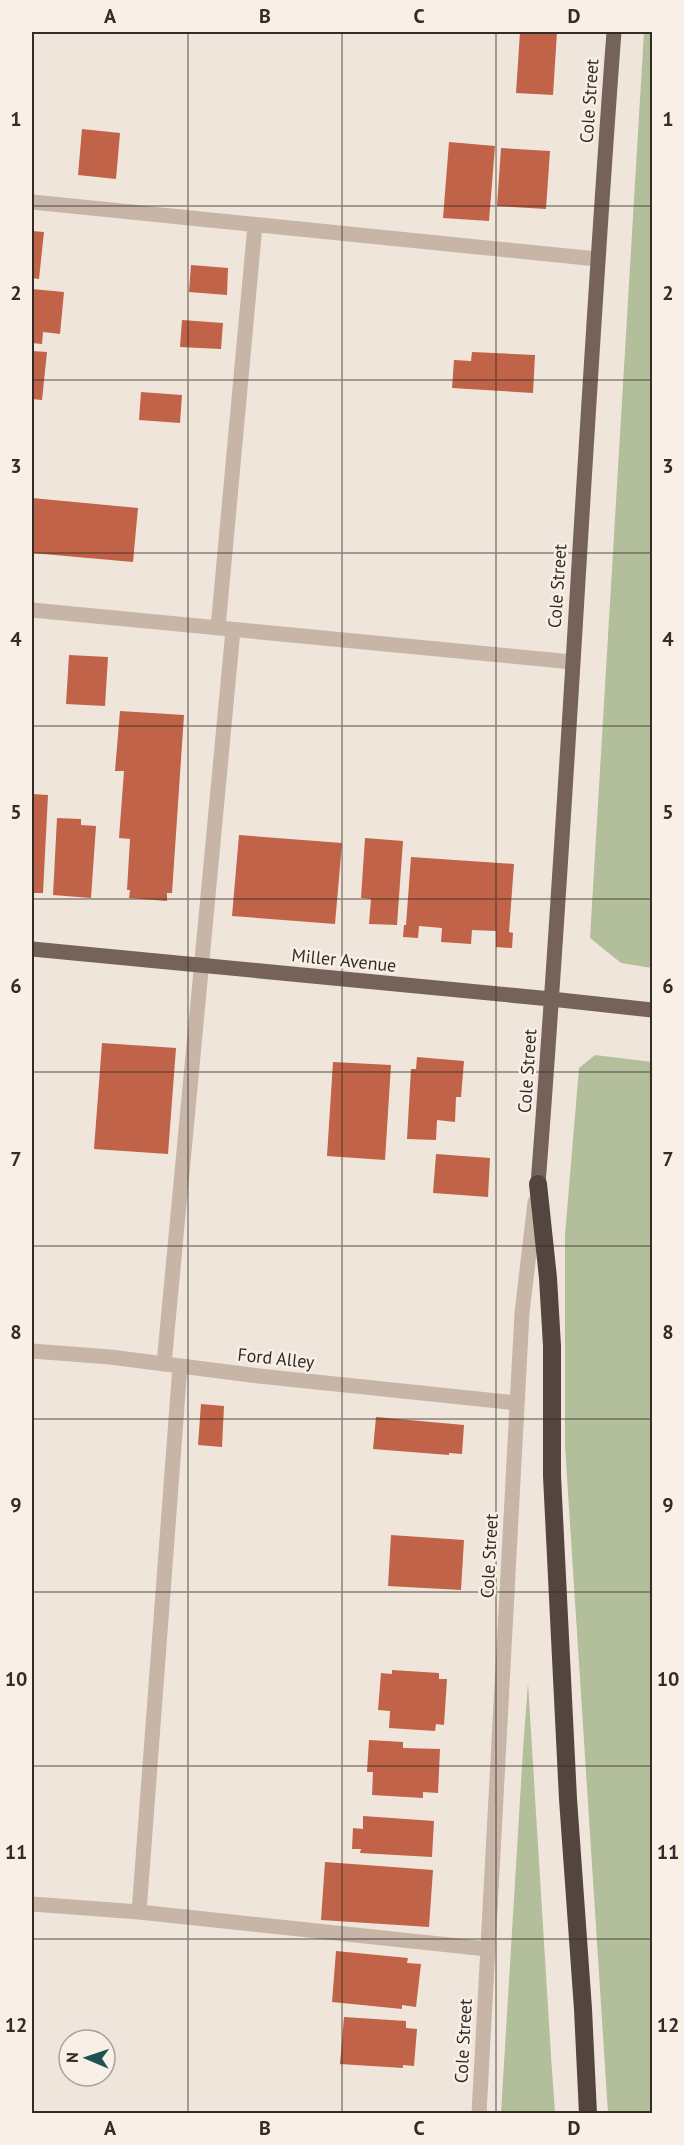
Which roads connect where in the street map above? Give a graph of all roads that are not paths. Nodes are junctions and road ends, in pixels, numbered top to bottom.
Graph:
1 (614, 32) edge
2 (32, 202) edge
3 (255, 225) junction
4 (597, 260) junction
5 (32, 610) edge
6 (225, 629) junction
7 (572, 662) junction
8 (32, 949) edge
9 (202, 966) junction
10 (551, 999) junction
11 (652, 1011) edge
12 (538, 1184) junction
13 (32, 1351) edge
14 (164, 1364) junction
15 (180, 1366) junction
16 (517, 1403) junction
17 (32, 1904) edge
18 (139, 1912) junction
19 (487, 1949) junction
20 (478, 2114) edge
21 (588, 2114) edge

1 - 4 main road, Cole Street
2 - 3 street
3 - 4 street
3 - 6 street
4 - 7 main road, Cole Street
5 - 6 street
6 - 7 street
6 - 9 street
7 - 10 main road, Cole Street
8 - 9 main road, Miller Avenue
9 - 10 main road, Miller Avenue
9 - 14 street
10 - 11 main road, Miller Avenue
10 - 12 main road, Cole Street
12 - 16 street, Cole Street
12 - 21 highway
13 - 14 street, Ford Alley
14 - 15 street, Ford Alley
15 - 16 street, Ford Alley
15 - 18 street
16 - 19 street, Cole Street
17 - 18 street
18 - 19 street
19 - 20 street, Cole Street

